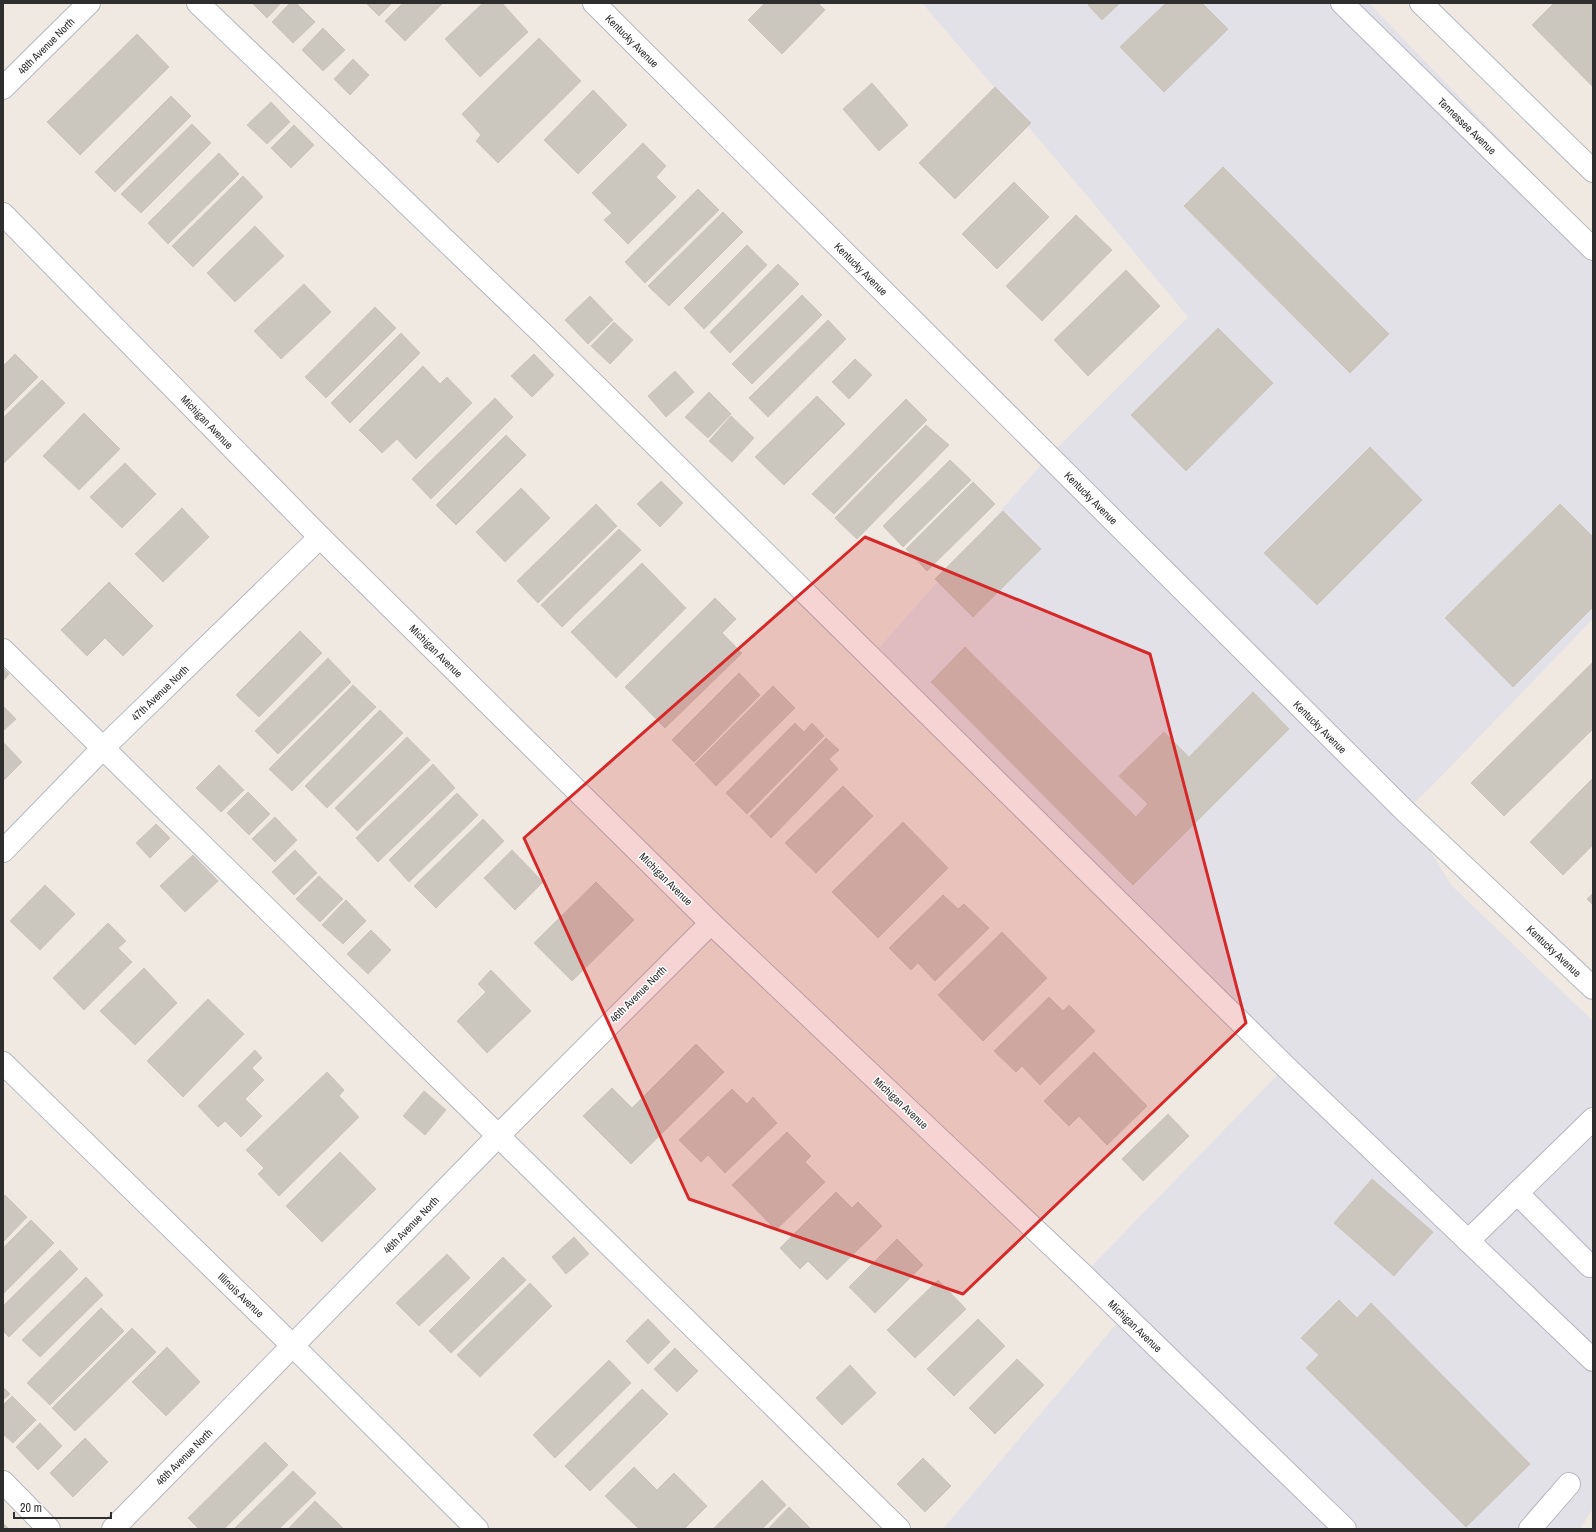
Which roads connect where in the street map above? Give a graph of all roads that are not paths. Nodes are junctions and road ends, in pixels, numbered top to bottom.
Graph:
1 (90, 3) edge
2 (198, 3) edge
3 (594, 3) edge
4 (1342, 3) edge
5 (1421, 3) edge
6 (3, 88) edge
7 (1593, 171) edge
8 (3, 214) edge
9 (1593, 248) edge
10 (320, 537) junction
11 (3, 650) edge
12 (103, 748) junction
13 (3, 851) edge
14 (711, 923) junction
15 (1593, 988) edge
16 (3, 1063) edge
17 (1593, 1119) edge
18 (498, 1136) junction
19 (1517, 1193) junction
20 (1468, 1241) junction
21 (1590, 1266) dead end
22 (293, 1346) junction
23 (1593, 1360) edge
24 (3, 1482) edge
25 (1569, 1484) dead end
26 (49, 1529) edge
27 (113, 1529) edge
28 (477, 1529) edge
29 (899, 1529) edge
30 (1345, 1529) edge
31 (1530, 1529) edge

1 - 6 street, 48th Avenue North
2 - 20 street
3 - 15 street, Kentucky Avenue
4 - 9 street, Tennessee Avenue
5 - 7 street
8 - 10 street, Michigan Avenue
10 - 12 street, 47th Avenue North
10 - 14 street, Michigan Avenue
11 - 12 street
12 - 13 street, 47th Avenue North
12 - 18 street
14 - 18 street, 46th Avenue North
14 - 30 street, Michigan Avenue
16 - 22 street, Illinois Avenue
17 - 19 street
18 - 22 street, 46th Avenue North
18 - 29 street
19 - 20 street
19 - 21 street
20 - 23 street
22 - 27 street, 46th Avenue North
22 - 28 street, Illinois Avenue
24 - 26 street
25 - 31 street

